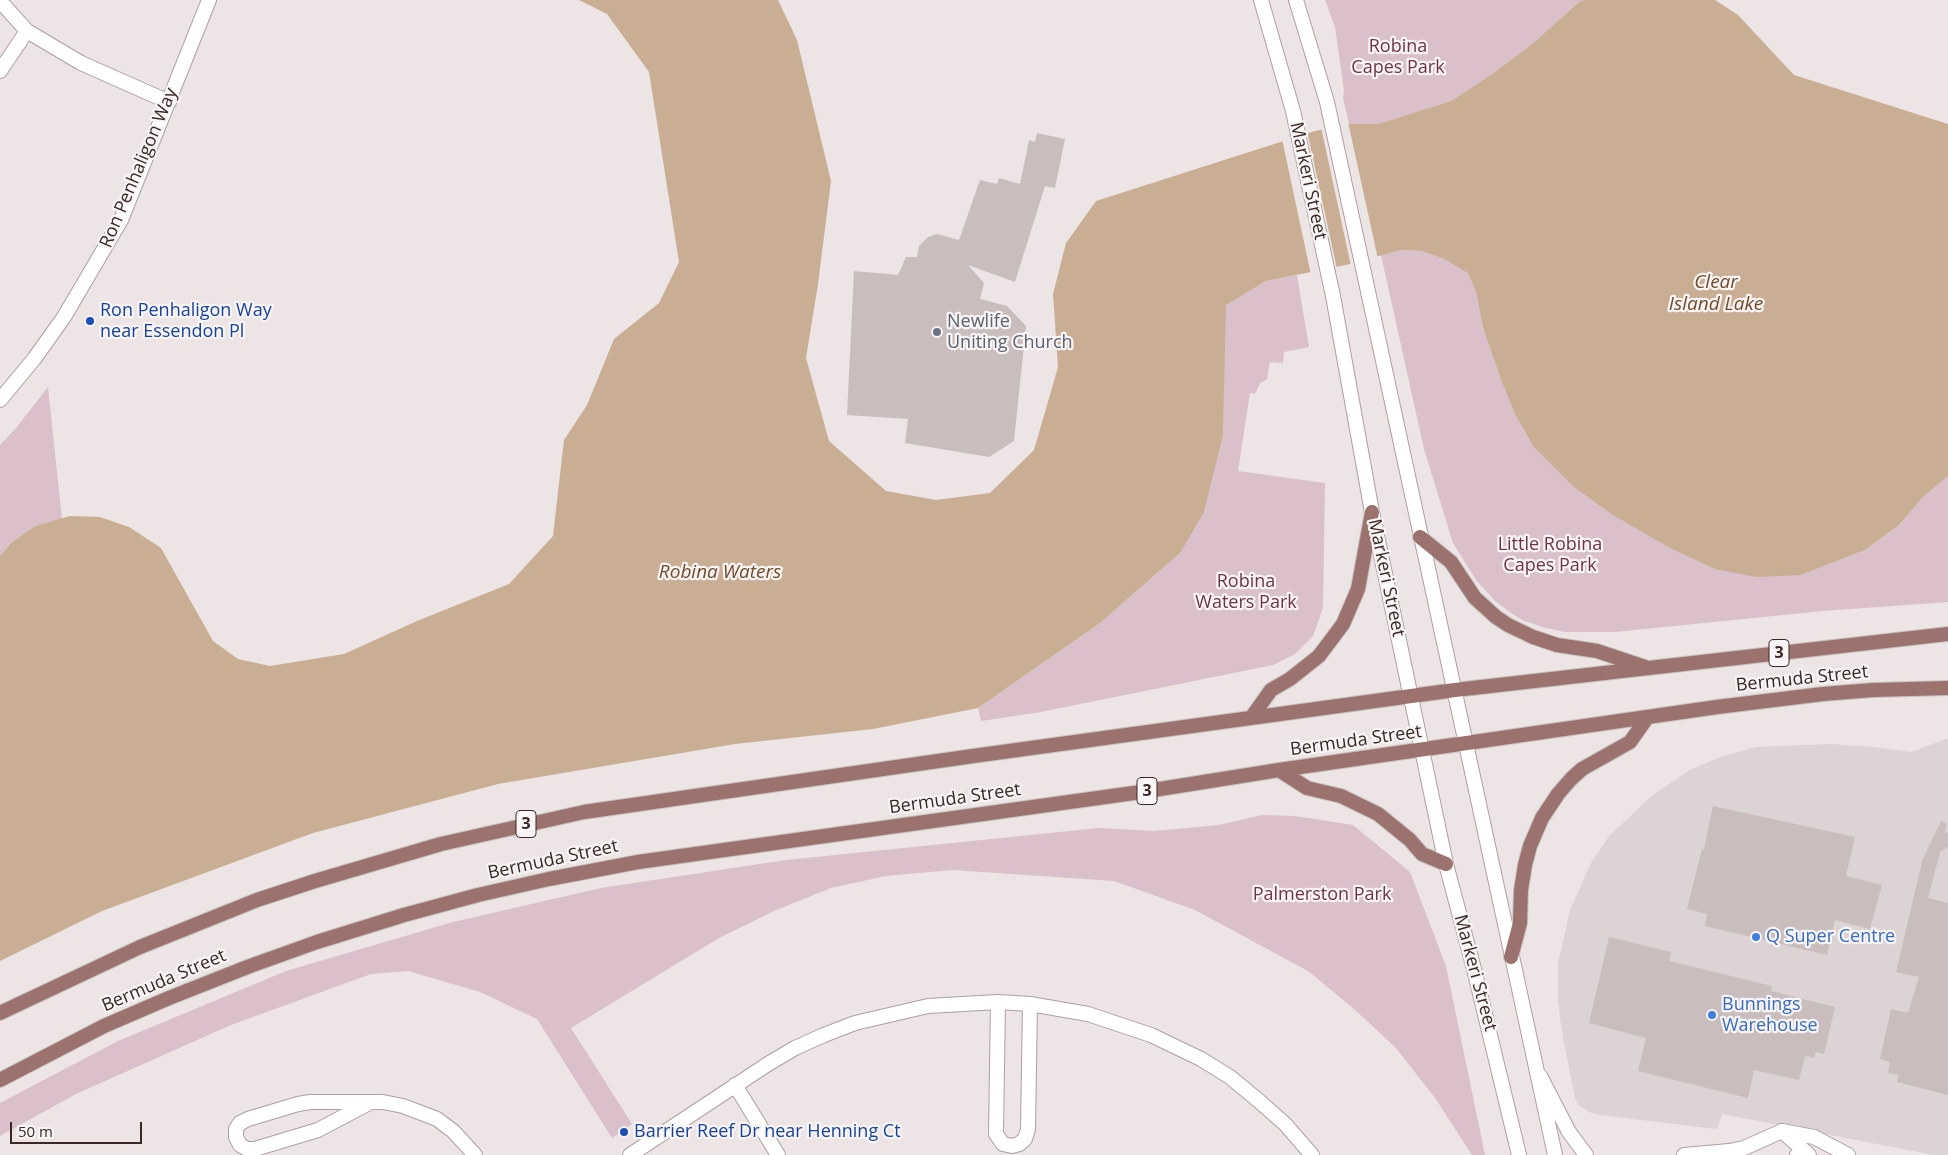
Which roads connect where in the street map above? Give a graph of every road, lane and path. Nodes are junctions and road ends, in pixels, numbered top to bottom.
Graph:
1 (209, 0) edge
2 (1261, 0) edge
3 (1296, 0) edge
4 (0, 1) edge
5 (27, 31) junction
6 (0, 71) edge
7 (169, 102) junction
8 (0, 400) edge
9 (1372, 512) junction
10 (1420, 537) junction
11 (1948, 634) edge
12 (1650, 668) junction
13 (1948, 688) edge
14 (1455, 690) junction
15 (1411, 696) junction
16 (1251, 718) junction
17 (1647, 718) junction
18 (1466, 744) junction
19 (1422, 750) junction
20 (1279, 770) junction
21 (1446, 864) junction
22 (1511, 956) junction
23 (998, 1002) junction
24 (1030, 1004) junction
25 (0, 1013) edge
26 (1535, 1067) junction
27 (0, 1080) edge
28 (736, 1085) junction
29 (369, 1103) junction
30 (1782, 1132) junction
31 (1818, 1139) junction
32 (1803, 1154) edge
33 (475, 1155) edge
34 (630, 1155) edge
35 (778, 1155) edge
36 (1312, 1155) edge
37 (1519, 1155) edge
38 (1555, 1155) edge
39 (1586, 1155) edge
40 (1684, 1155) edge
41 (1848, 1155) edge

1 - 7 street, Ron Penhaligon Way
2 - 9 street, Markeri Street
3 - 10 street, Markeri Street
4 - 5 street
5 - 6 street
5 - 7 street
7 - 8 street, Ron Penhaligon Way
9 - 15 street, Markeri Street
9 - 16 main road
10 - 12 main road
10 - 14 street, Markeri Street
11 - 12 main road, Bermuda Street / 3
12 - 14 main road, Bermuda Street / 3
13 - 17 main road, Bermuda Street / 3
14 - 15 main road, Bermuda Street / 3
14 - 18 street, Markeri Street
15 - 16 main road, Bermuda Street / 3
15 - 19 street, Markeri Street
16 - 25 main road, Bermuda Street / 3
17 - 18 main road, Bermuda Street / 3
17 - 22 main road
18 - 19 main road, Bermuda Street / 3
18 - 22 street, Markeri Street
19 - 20 main road, Bermuda Street / 3
19 - 21 street, Markeri Street
20 - 21 main road
20 - 27 main road, Bermuda Street / 3
21 - 37 street, Markeri Street
22 - 26 street, Markeri Street
23 - 24 street
23 - 24 street
23 - 28 street
24 - 36 street
26 - 38 street, Markeri Street
26 - 39 street
28 - 34 street
28 - 35 street
29 - 29 street
29 - 33 street
30 - 31 street
30 - 32 street
30 - 40 street
31 - 32 street
31 - 41 street

